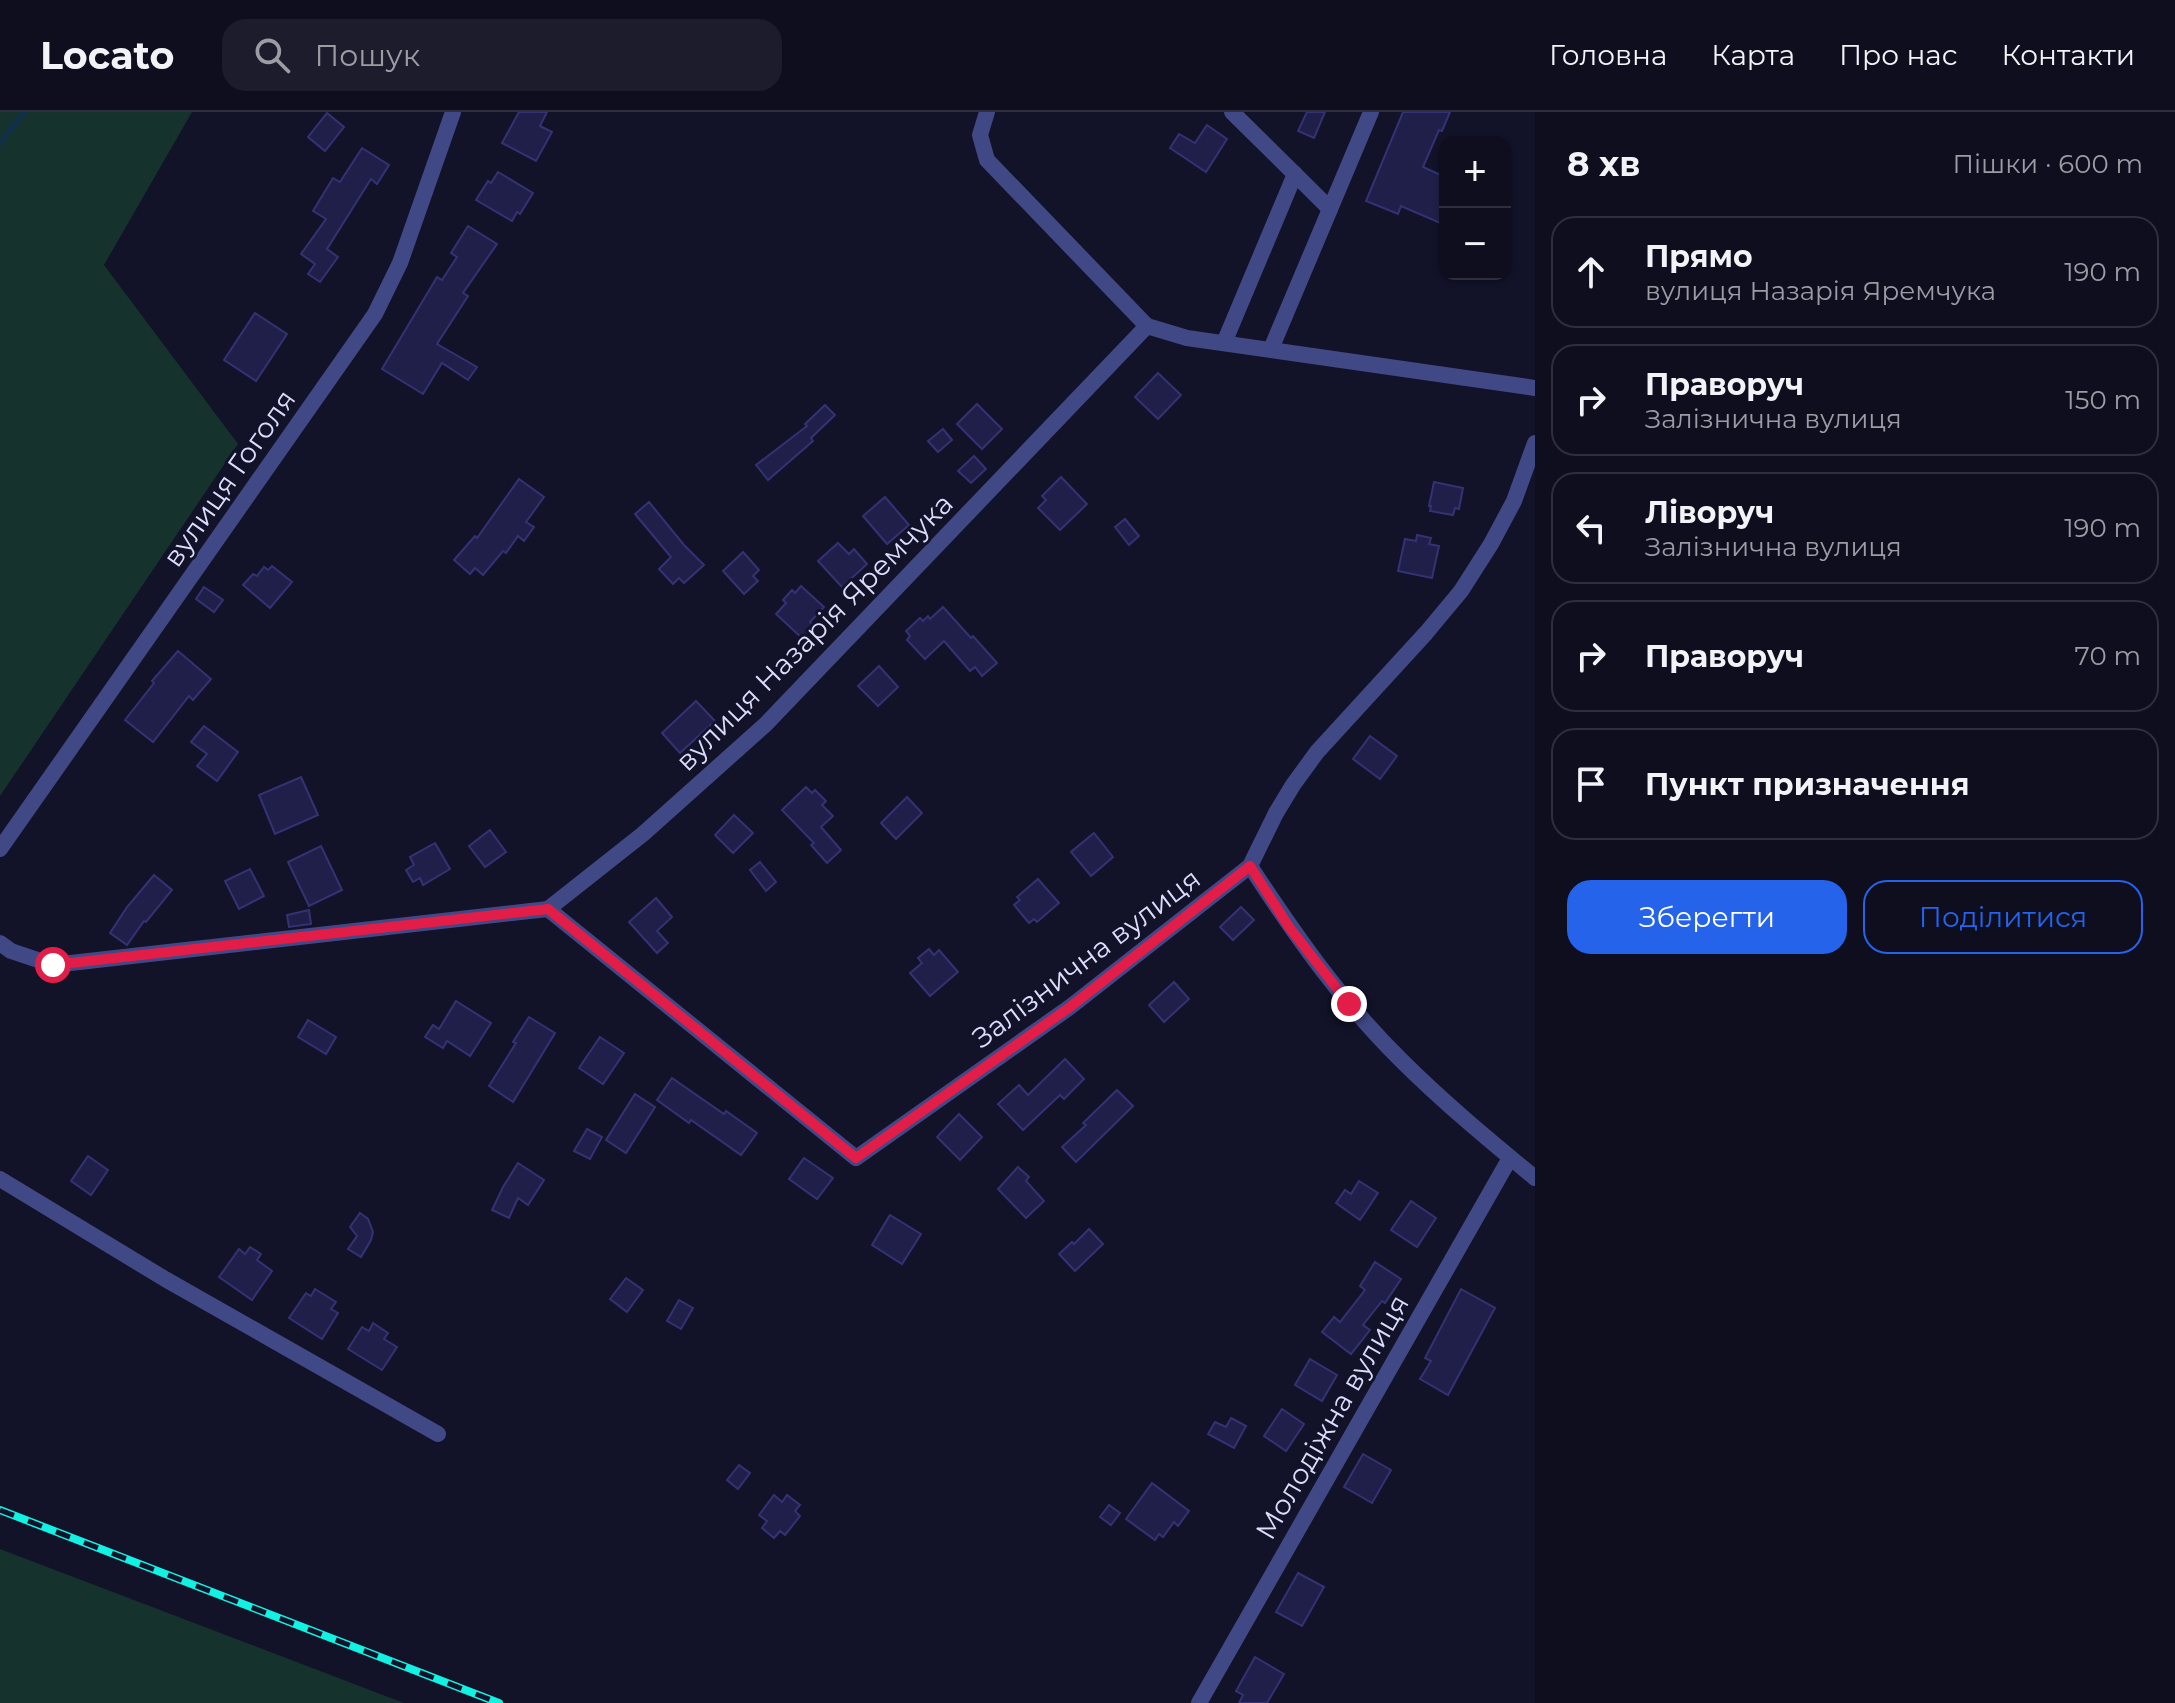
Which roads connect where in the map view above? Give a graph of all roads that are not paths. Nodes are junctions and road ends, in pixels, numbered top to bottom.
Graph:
1 (453, 112) edge
2 (987, 112) edge
3 (1232, 112) edge
4 (1371, 112) edge
5 (1295, 174) junction
6 (1330, 209) junction
7 (1147, 326) junction
8 (1224, 343) junction
9 (1271, 349) junction
10 (1535, 388) edge
11 (1535, 443) edge
12 (0, 849) edge
13 (1250, 866) junction
14 (548, 909) junction
15 (0, 943) edge
16 (1510, 1158) junction
17 (1535, 1178) edge
18 (0, 1179) edge
19 (438, 1434) dead end
20 (1199, 1703) edge

1 - 12 street, вулиця Гоголя
2 - 7 street
3 - 5 street
4 - 6 street
5 - 6 street
5 - 8 street
6 - 9 street
7 - 8 street
7 - 14 street, вулиця Назарія Яремчука
8 - 9 street
9 - 10 street
11 - 13 street, Залізнична вулиця
13 - 14 street, Залізнична вулиця
13 - 16 street
14 - 15 street
16 - 17 street
16 - 20 street, Молодіжна вулиця
18 - 19 street

